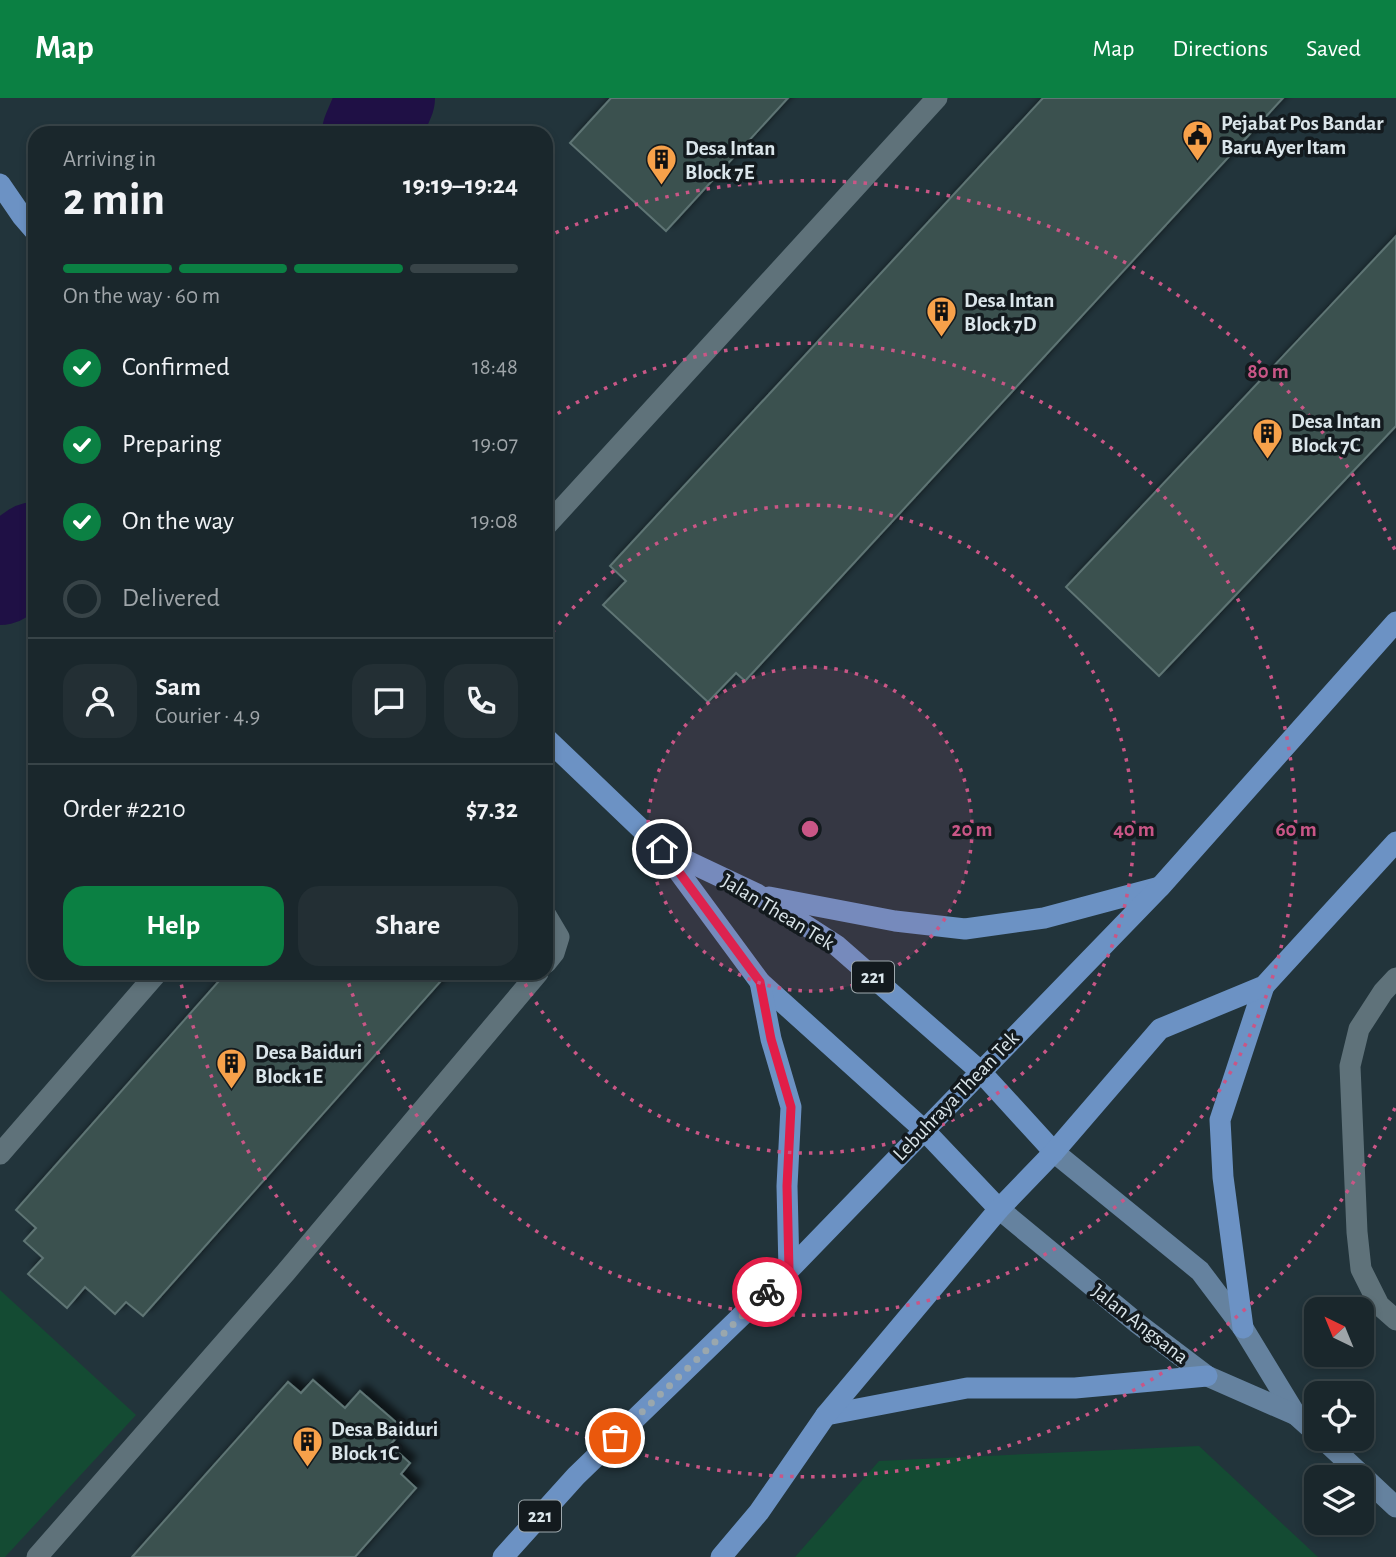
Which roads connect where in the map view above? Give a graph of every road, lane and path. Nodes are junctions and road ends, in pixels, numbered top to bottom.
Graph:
1 (937, 98) edge
2 (0, 184) edge
3 (28, 223) edge
4 (553, 518) edge
5 (1396, 622) edge
6 (553, 745) edge
7 (1396, 842) edge
8 (662, 849) junction
9 (1161, 886) junction
10 (757, 894) junction
11 (553, 927) edge
12 (553, 955) edge
13 (1396, 978) edge
14 (151, 980) edge
15 (532, 980) edge
16 (760, 982) junction
17 (1264, 986) junction
18 (980, 1071) junction
19 (924, 1130) junction
20 (1054, 1152) junction
21 (0, 1154) edge
22 (999, 1209) junction
23 (789, 1270) junction
24 (1396, 1320) edge
25 (1242, 1328) junction
26 (1207, 1376) junction
27 (827, 1415) junction
28 (1296, 1415) junction
29 (1304, 1422) edge
30 (1336, 1451) edge
31 (1396, 1507) edge
32 (37, 1557) edge
33 (503, 1557) edge
34 (720, 1557) edge

1 - 4 lane
2 - 3 main road
5 - 9 main road, Lebuhraya Thean Tek
6 - 8 main road, Jalan Thean Tek / 221
7 - 17 main road
8 - 10 main road, Jalan Thean Tek / 221
8 - 16 main road, Jalan Thean Tek / 221
9 - 10 main road
9 - 18 main road, Lebuhraya Thean Tek
10 - 18 main road, Jalan Thean Tek / 221
11 - 12 lane
13 - 24 lane
14 - 21 lane
15 - 32 lane
16 - 19 main road, Jalan Thean Tek / 221
16 - 23 main road
17 - 20 main road
17 - 25 main road
18 - 19 main road, Lebuhraya Thean Tek / 221
18 - 20 main road, Jalan Thean Tek
19 - 22 main road, Jalan Thean Tek
19 - 23 main road, Lebuhraya Thean Tek / 221
20 - 22 main road
20 - 25 main road, Jalan Angsana
22 - 26 main road, Jalan Angsana
22 - 27 main road
23 - 33 main road, Lebuhraya Thean Tek / 221
25 - 28 main road, Jalan Angsana
26 - 27 main road
26 - 28 main road, Jalan Angsana
27 - 34 main road
28 - 29 main road, Jalan Angsana
30 - 31 main road

